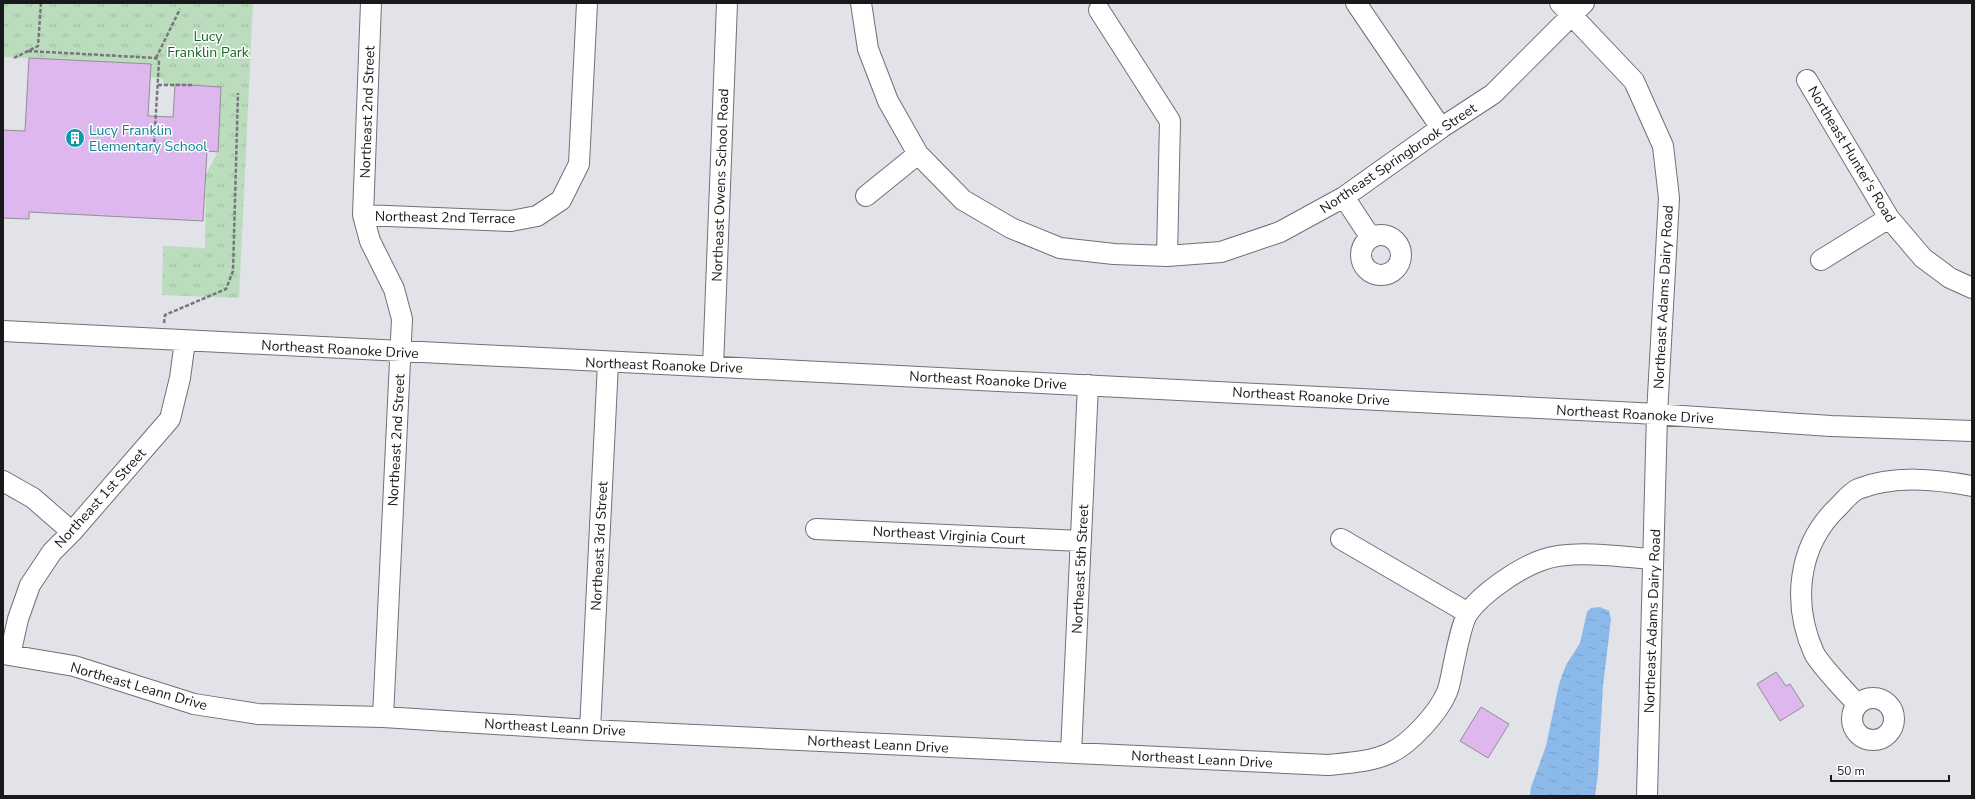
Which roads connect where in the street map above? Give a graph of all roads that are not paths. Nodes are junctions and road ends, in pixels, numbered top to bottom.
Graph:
1 (371, 3) edge
2 (586, 3) edge
3 (728, 3) edge
4 (861, 3) edge
5 (1356, 3) edge
6 (1572, 7) edge
7 (1099, 10) dead end
8 (1807, 80) dead end
9 (1441, 128) junction
10 (918, 154) junction
11 (866, 196) dead end
12 (1344, 197) junction
13 (363, 215) junction
14 (1889, 218) junction
15 (1371, 238) dead end
16 (1167, 256) junction
17 (1821, 260) dead end
18 (1972, 288) edge
19 (3, 331) edge
20 (185, 341) junction
21 (400, 352) junction
22 (608, 363) junction
23 (713, 367) junction
24 (1088, 385) junction
25 (1657, 414) junction
26 (1972, 431) edge
27 (3, 481) edge
28 (1972, 486) edge
29 (816, 529) dead end
30 (72, 532) junction
31 (1340, 538) dead end
32 (1081, 541) junction
33 (1654, 559) junction
34 (1468, 613) junction
35 (7, 655) edge
36 (1857, 704) dead end
37 (383, 717) junction
38 (590, 730) junction
39 (1071, 753) junction
40 (1647, 796) edge

1 - 13 street, Northeast 2nd Street
2 - 13 street, Northeast 2nd Terrace
3 - 23 street, Northeast Owens School Road
4 - 10 street, Northeast Springbrook Street
5 - 9 street
6 - 9 street, Northeast Springbrook Street
6 - 25 street, Northeast Adams Dairy Road
7 - 16 street
8 - 14 street, Northeast Hunter's Road
9 - 12 street, Northeast Springbrook Street
10 - 11 street
10 - 16 street, Northeast Springbrook Street
12 - 15 street
12 - 16 street, Northeast Springbrook Street
13 - 21 street, Northeast 2nd Street
14 - 17 street
14 - 18 street, Northeast Hunter's Road
19 - 20 street, Northeast Roanoke Drive
20 - 21 street, Northeast Roanoke Drive
20 - 30 street, Northeast 1st Street
21 - 22 street, Northeast Roanoke Drive
21 - 37 street, Northeast 2nd Street
22 - 23 street, Northeast Roanoke Drive
22 - 38 street, Northeast 3rd Street
23 - 24 street, Northeast Roanoke Drive
24 - 25 street, Northeast Roanoke Drive
24 - 32 street, Northeast 5th Street
25 - 26 street, Northeast Roanoke Drive
25 - 33 street, Northeast Adams Dairy Road
27 - 30 street
28 - 36 street
29 - 32 street, Northeast Virginia Court
30 - 35 street, Northeast 1st Street
31 - 34 street
32 - 39 street, Northeast 5th Street
33 - 34 street, Northeast Leann Drive
33 - 40 street, Northeast Adams Dairy Road
34 - 39 street, Northeast Leann Drive
35 - 37 street, Northeast Leann Drive
37 - 38 street, Northeast Leann Drive
38 - 39 street, Northeast Leann Drive

